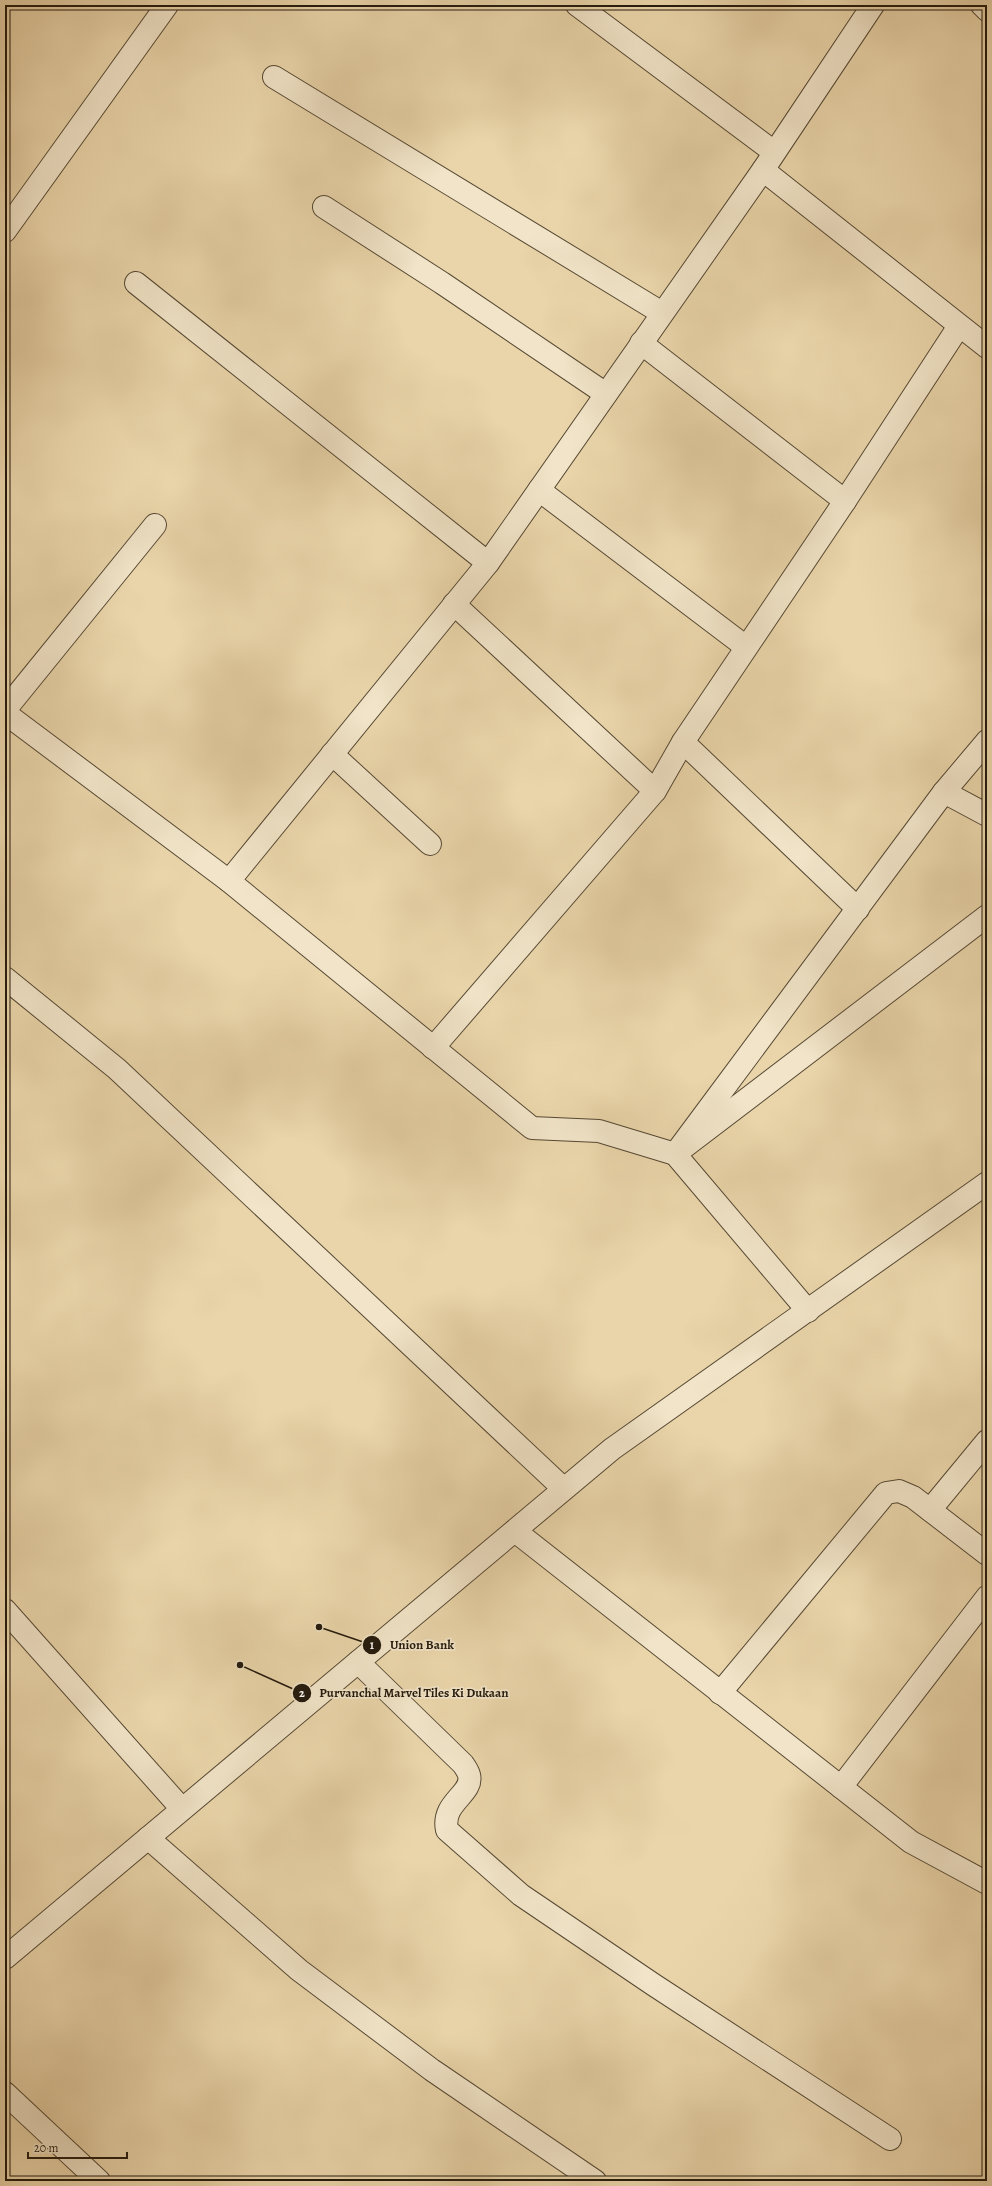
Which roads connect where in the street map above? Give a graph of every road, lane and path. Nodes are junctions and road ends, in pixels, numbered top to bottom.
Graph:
1 (167, 5) edge
2 (577, 5) edge
3 (873, 5) edge
4 (982, 5) edge
5 (987, 10) edge
6 (274, 77) dead end
7 (774, 152) junction
8 (763, 170) junction
9 (324, 207) dead end
10 (5, 231) edge
11 (136, 283) dead end
12 (662, 313) junction
13 (959, 326) junction
14 (642, 343) junction
15 (987, 346) edge
16 (606, 394) junction
17 (539, 490) junction
18 (846, 501) junction
19 (155, 525) dead end
20 (488, 563) junction
21 (454, 604) junction
22 (746, 647) junction
23 (5, 710) edge
24 (5, 714) edge
25 (987, 741) edge
26 (683, 742) junction
27 (332, 754) junction
28 (655, 791) junction
29 (944, 792) junction
30 (987, 815) edge
31 (430, 844) dead end
32 (229, 881) junction
33 (858, 909) junction
34 (987, 916) edge
35 (5, 978) edge
36 (433, 1048) junction
37 (675, 1154) junction
38 (986, 1187) edge
39 (808, 1311) junction
40 (987, 1441) edge
41 (564, 1489) junction
42 (930, 1510) junction
43 (515, 1531) junction
44 (987, 1554) edge
45 (987, 1597) edge
46 (5, 1610) edge
47 (358, 1662) junction
48 (720, 1693) junction
49 (841, 1787) junction
50 (182, 1809) junction
51 (148, 1838) junction
52 (986, 1880) edge
53 (5, 1958) edge
54 (5, 2092) edge
55 (890, 2139) dead end
56 (99, 2181) edge
57 (595, 2181) edge

1 - 10 street
2 - 7 street
3 - 7 street
4 - 5 street
6 - 12 street
7 - 8 street
8 - 12 street
8 - 13 street
9 - 16 street
11 - 20 street
12 - 14 street
13 - 15 street
13 - 18 street
14 - 16 street
14 - 18 street
16 - 17 street
17 - 20 street
17 - 22 street
18 - 22 street
19 - 23 street
20 - 21 street
21 - 27 street
21 - 28 street
22 - 26 street
24 - 32 street
25 - 29 street
26 - 28 street
26 - 33 street
27 - 31 street
27 - 32 street
28 - 36 street
29 - 30 street
29 - 33 street
32 - 36 street
33 - 37 street
34 - 37 street
35 - 41 street
36 - 37 street
37 - 39 street
38 - 39 street
39 - 41 street
40 - 42 street
41 - 43 street
42 - 44 street
42 - 48 street
43 - 47 street
43 - 48 street
45 - 49 street
46 - 50 street
47 - 50 street
47 - 55 street
48 - 49 street
49 - 52 street
50 - 51 street
51 - 53 street
51 - 57 street
54 - 56 street

